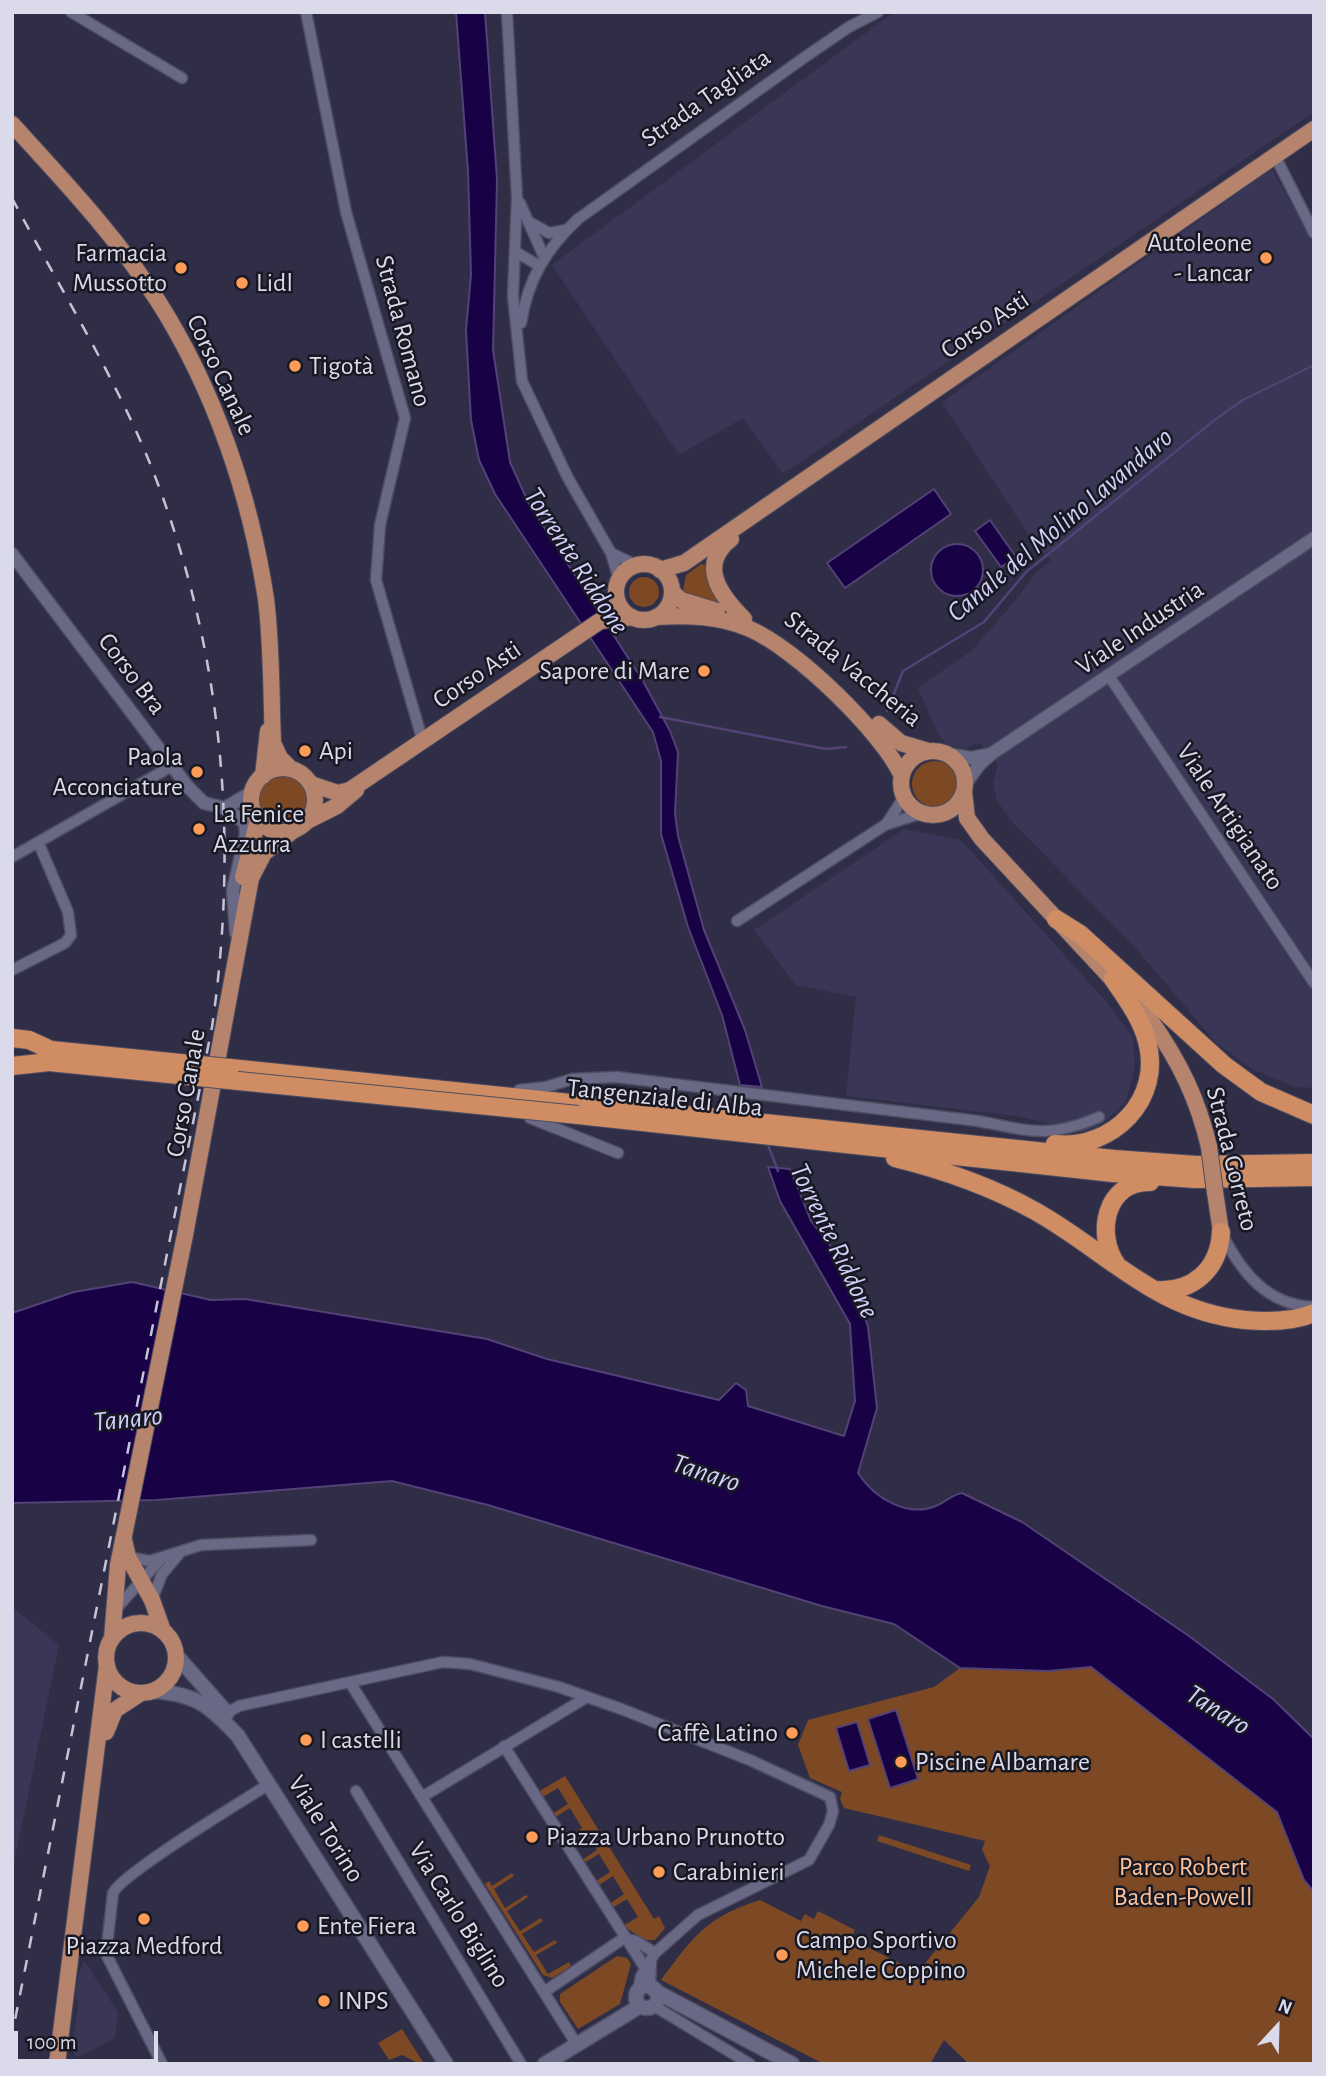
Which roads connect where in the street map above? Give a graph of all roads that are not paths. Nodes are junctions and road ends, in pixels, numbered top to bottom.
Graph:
1 (71, 12) edge
2 (306, 12) edge
3 (507, 12) edge
4 (878, 12) edge
5 (863, 16) edge
6 (182, 78) dead end
7 (12, 124) edge
8 (1314, 129) edge
9 (1275, 156) junction
10 (517, 198) junction
11 (527, 220) junction
12 (566, 230) junction
13 (1314, 233) edge
14 (516, 252) junction
15 (541, 261) junction
16 (519, 336) junction
17 (877, 429) junction
18 (1314, 538) edge
19 (611, 553) junction
20 (12, 554) edge
21 (684, 563) junction
22 (636, 565) junction
23 (660, 570) junction
24 (618, 586) junction
25 (671, 589) junction
26 (632, 617) junction
27 (656, 617) junction
28 (744, 619) junction
29 (599, 622) junction
30 (1109, 676) junction
31 (271, 697) junction
32 (423, 742) junction
33 (928, 751) junction
34 (948, 754) junction
35 (991, 754) junction
36 (172, 766) junction
37 (290, 769) junction
38 (382, 769) junction
39 (263, 776) junction
40 (902, 776) junction
41 (311, 784) junction
42 (965, 788) junction
43 (252, 792) junction
44 (904, 797) junction
45 (225, 808) junction
46 (928, 814) junction
47 (258, 820) junction
48 (885, 825) junction
49 (300, 826) junction
50 (982, 839) junction
51 (39, 844) junction
52 (12, 858) edge
53 (1056, 919) junction
54 (737, 921) dead end
55 (236, 933) junction
56 (234, 959) junction
57 (12, 970) edge
58 (1113, 979) junction
59 (1314, 983) edge
60 (12, 1038) edge
61 (12, 1046) edge
62 (50, 1056) junction
63 (12, 1059) edge
64 (218, 1060) junction
65 (12, 1066) edge
66 (213, 1086) junction
67 (578, 1109) junction
68 (1314, 1115) edge
69 (1099, 1117) dead end
70 (917, 1138) junction
71 (813, 1139) junction
72 (618, 1153) dead end
73 (1314, 1163) edge
74 (1314, 1177) edge
75 (1195, 1179) junction
76 (1221, 1232) junction
77 (1124, 1273) junction
78 (1155, 1290) junction
79 (1314, 1307) edge
80 (1314, 1313) edge
81 (123, 1537) junction
82 (311, 1540) dead end
83 (187, 1548) junction
84 (128, 1557) junction
85 (161, 1559) junction
86 (142, 1578) junction
87 (152, 1600) junction
88 (115, 1610) junction
89 (163, 1631) junction
90 (112, 1639) junction
91 (176, 1656) junction
92 (107, 1665) junction
93 (351, 1684) junction
94 (147, 1692) junction
95 (587, 1697) junction
96 (227, 1713) junction
97 (238, 1736) junction
98 (504, 1746) junction
99 (269, 1784) junction
100 (356, 1791) dead end
101 (422, 1797) junction
102 (85, 1837) junction
103 (624, 1938) junction
104 (651, 1960) junction
105 (544, 1992) junction
106 (648, 1996) junction
107 (578, 2045) junction
108 (444, 2059) edge
109 (57, 2064) edge
110 (162, 2064) edge
111 (455, 2064) edge
112 (521, 2064) edge
113 (545, 2064) edge
114 (750, 2064) edge
115 (792, 2064) edge

1 - 6 street
2 - 32 street, Strada Romano
3 - 10 street, Strada Tagliata
4 - 5 street, Strada Tagliata
5 - 12 street, Strada Tagliata
7 - 31 main road, Corso Canale
8 - 9 main road, Corso Asti
9 - 13 street
9 - 17 main road, Corso Asti
10 - 11 street, Strada Tagliata
10 - 14 street, Strada Tagliata
11 - 12 street
11 - 15 street, Strada Tagliata
12 - 15 street, Strada Tagliata
14 - 15 street
14 - 16 street, Strada Tagliata
15 - 16 street, Strada Tagliata
16 - 19 street, Strada Tagliata
17 - 21 main road, Corso Asti
17 - 28 main road
18 - 30 street, Viale Industria
19 - 22 street
19 - 24 street, Strada Tagliata
20 - 36 street, Corso Bra
21 - 23 main road
21 - 25 main road
22 - 23 main road
22 - 24 main road
23 - 25 main road
24 - 26 main road
24 - 29 main road
25 - 27 main road
25 - 28 main road, Strada Vaccheria
26 - 27 main road
26 - 29 main road
27 - 40 main road, Strada Vaccheria
28 - 33 main road, Strada Vaccheria
29 - 32 main road, Corso Asti
30 - 35 street, Viale Industria
30 - 59 street, Viale Artigianato
31 - 37 main road, Corso Canale
31 - 39 main road, Corso Canale
32 - 38 main road, Corso Asti
33 - 34 main road
33 - 40 main road
34 - 35 street
34 - 42 main road
35 - 42 street, Viale Industria
36 - 45 street, Corso Bra
36 - 51 street
37 - 39 main road
37 - 41 main road
38 - 41 main road, Corso Asti
38 - 49 main road, Corso Asti
39 - 43 main road
40 - 44 main road
41 - 49 main road
42 - 46 main road
42 - 50 main road, Strada Gorreto
43 - 45 street
43 - 47 main road
44 - 46 main road
44 - 48 street
45 - 55 street, Corso Bra
46 - 48 street
46 - 50 main road, Strada Gorreto
47 - 49 main road
47 - 55 main road, Corso Canale
48 - 54 street
49 - 56 main road, Corso Canale
50 - 53 main road, Strada Gorreto
51 - 52 street
51 - 57 street
53 - 58 main road, Strada Gorreto
53 - 68 highway
55 - 56 main road, Corso Canale
56 - 64 main road, Corso Canale
58 - 70 highway
58 - 76 main road, Strada Gorreto, bridge
60 - 62 highway
61 - 62 highway, Tangenziale di Alba
62 - 63 highway, Tangenziale di Alba
62 - 65 highway
62 - 67 highway, Tangenziale di Alba, bridge
64 - 66 main road, Corso Canale
64 - 69 street
66 - 72 street
66 - 81 main road, Corso Canale
67 - 70 highway, Tangenziale di Alba
67 - 71 highway, Tangenziale di Alba
70 - 73 highway, Tangenziale di Alba
71 - 75 highway, Tangenziale di Alba
71 - 77 highway
74 - 75 highway, Tangenziale di Alba
75 - 77 highway
76 - 78 highway
76 - 79 street, Strada Gorreto
77 - 78 highway
78 - 80 highway
81 - 84 main road
81 - 88 main road
82 - 83 street
83 - 85 street
83 - 87 street
84 - 85 street
84 - 86 main road
85 - 86 street
86 - 87 main road
86 - 88 street
87 - 89 main road
88 - 90 main road
89 - 90 main road
89 - 91 main road
90 - 92 main road
91 - 94 main road
91 - 96 main road, Viale Torino
92 - 94 main road
92 - 102 main road
93 - 95 street
93 - 96 street
93 - 101 street
94 - 97 main road, Viale Torino
94 - 102 main road
95 - 98 street
95 - 104 street
96 - 97 main road, Viale Torino
97 - 99 main road, Viale Torino
98 - 101 street
98 - 103 street
99 - 108 main road, Viale Torino
99 - 110 street
100 - 112 street, Via Carlo Biglino
101 - 105 street
102 - 109 main road
103 - 104 street
103 - 104 street
103 - 105 street
104 - 106 street
105 - 107 street
106 - 107 main road
106 - 114 street
106 - 115 main road
107 - 113 main road
108 - 111 main road, Viale Torino

